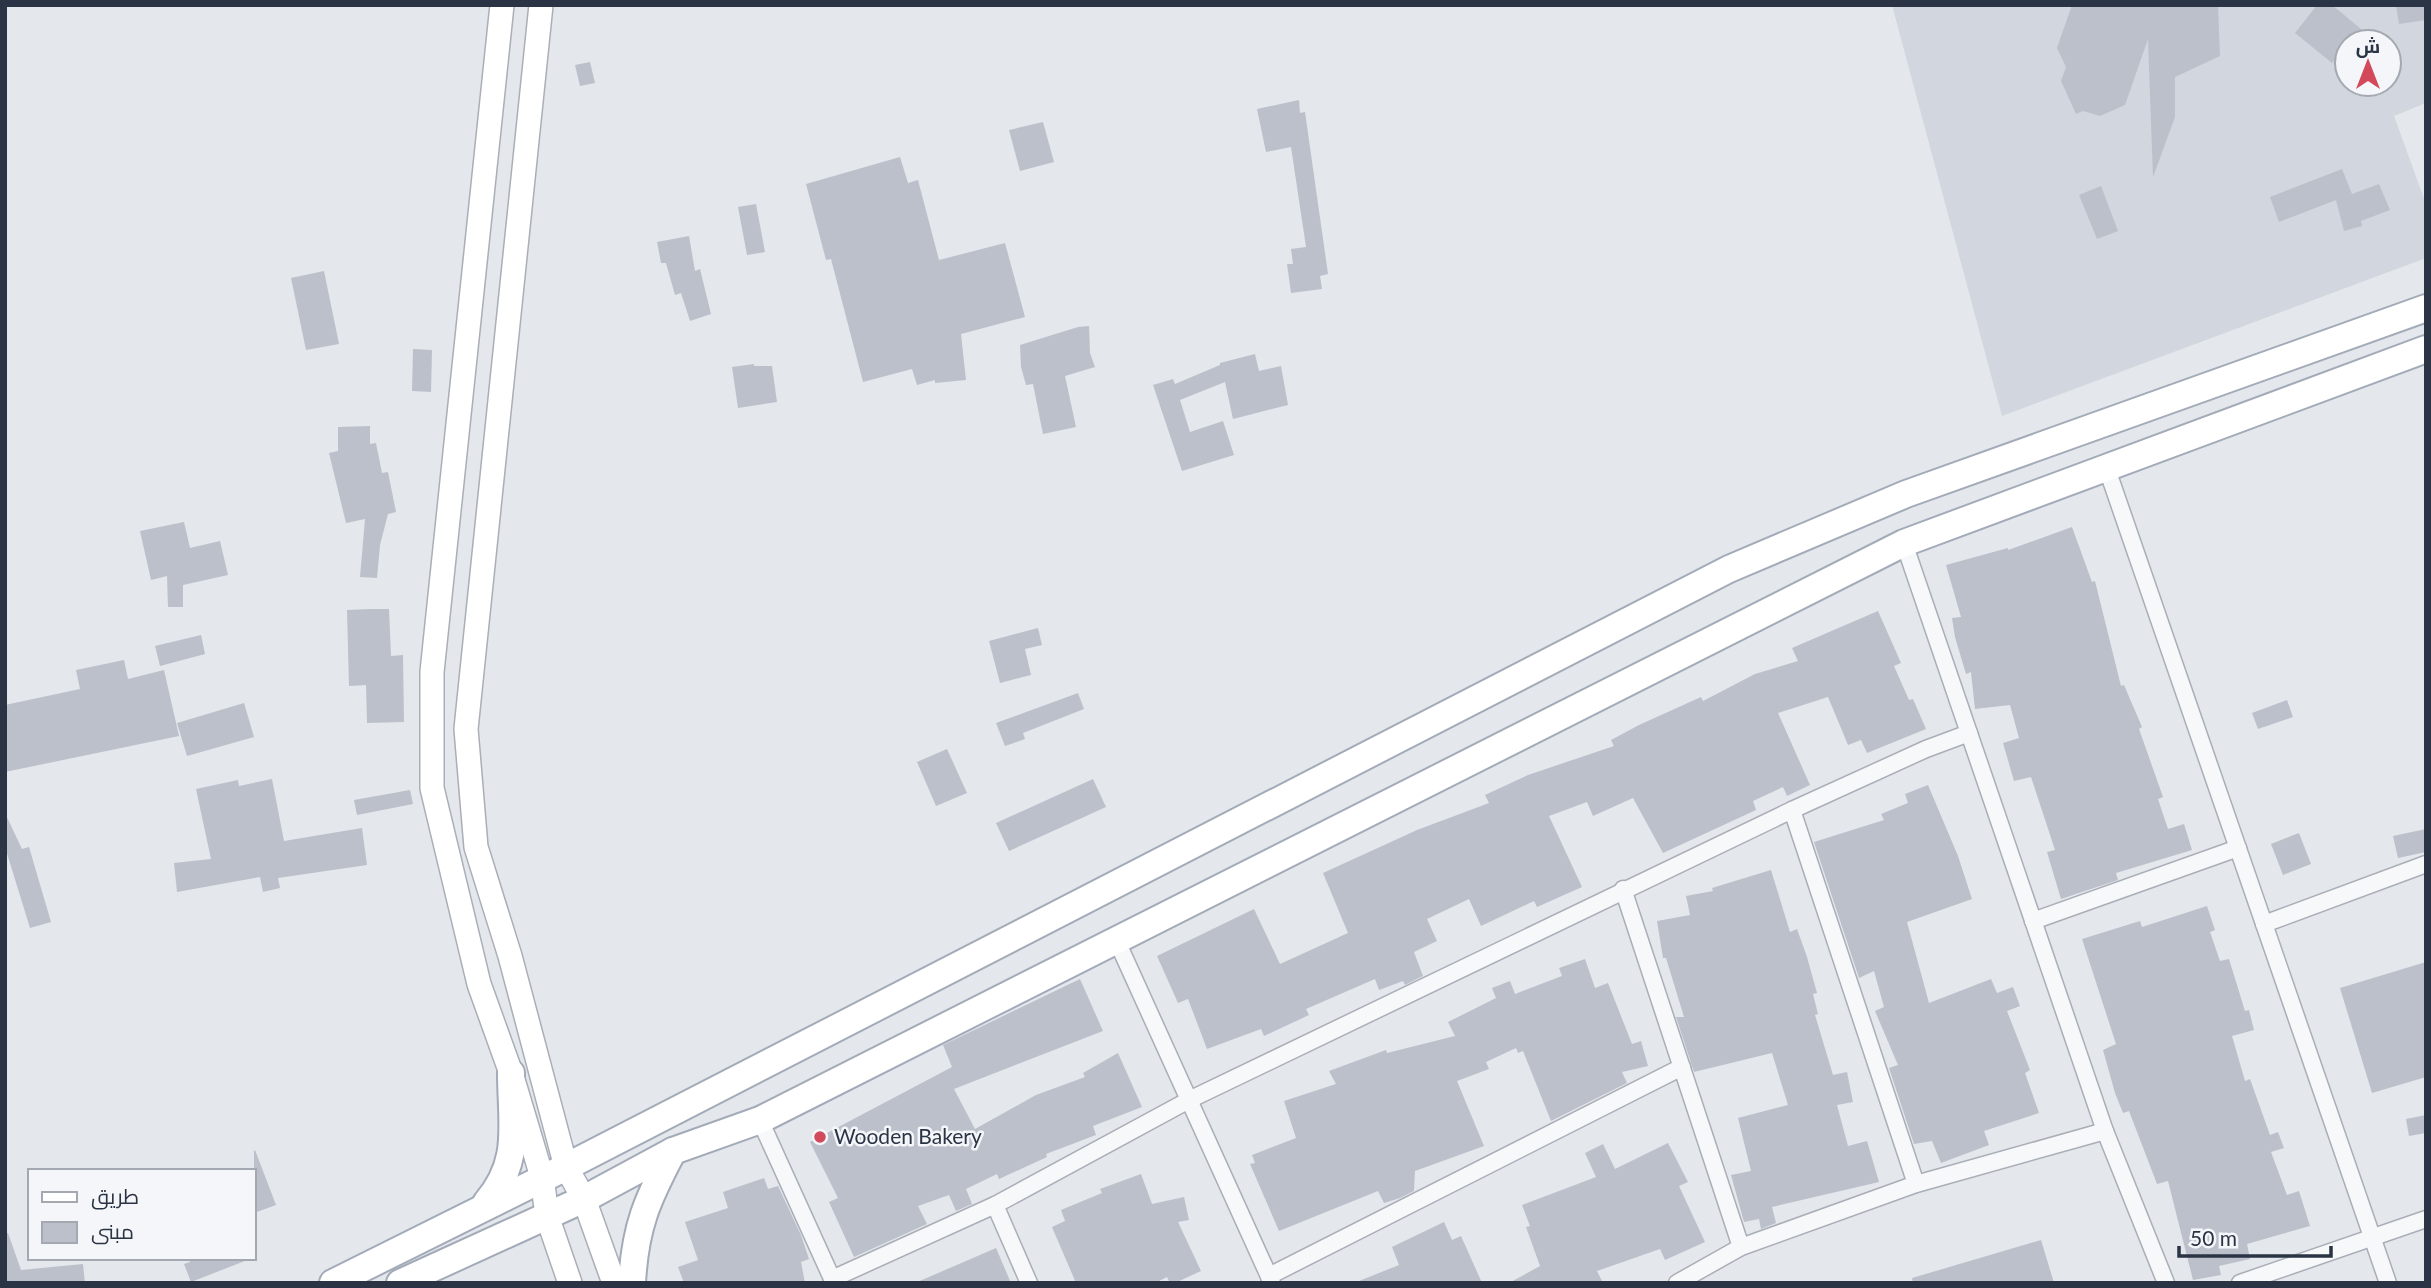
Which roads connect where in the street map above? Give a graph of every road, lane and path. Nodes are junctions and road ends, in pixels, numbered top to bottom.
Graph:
1 (502, 5) edge
2 (541, 5) edge
3 (2426, 308) edge
4 (2426, 349) edge
5 (2107, 469) junction
6 (1904, 543) junction
7 (1969, 733) junction
8 (1792, 810) junction
9 (2238, 848) junction
10 (2426, 864) edge
11 (1623, 890) junction
12 (2034, 921) junction
13 (2264, 924) junction
14 (1116, 939) junction
15 (1682, 1067) junction
16 (511, 1073) junction
17 (1189, 1100) junction
18 (760, 1120) junction
19 (2105, 1131) junction
20 (673, 1152) junction
21 (566, 1167) junction
22 (541, 1177) junction
23 (1916, 1184) junction
24 (584, 1199) junction
25 (995, 1205) junction
26 (482, 1207) junction
27 (547, 1216) junction
28 (2426, 1219) edge
29 (2373, 1237) junction
30 (1741, 1247) junction
31 (1271, 1279) edge
32 (833, 1281) edge
33 (333, 1283) edge
34 (400, 1283) edge
35 (570, 1283) edge
36 (614, 1283) edge
37 (632, 1283) edge
38 (1029, 1283) edge
39 (1677, 1283) edge
40 (2166, 1283) edge
41 (2240, 1283) edge
42 (2388, 1283) edge

1 - 16 street
2 - 21 street
3 - 21 main road
4 - 5 main road
5 - 6 main road
5 - 9 street
6 - 7 street
6 - 14 main road
7 - 8 street
7 - 12 street
8 - 11 street
8 - 23 street
9 - 12 street
9 - 13 street
10 - 13 street
11 - 15 street
11 - 17 street
12 - 19 street
13 - 29 street
14 - 17 street
14 - 18 main road
15 - 30 street
15 - 31 street
16 - 22 street
16 - 26 main road
17 - 25 street
17 - 31 street
18 - 20 main road
18 - 32 street
19 - 23 street
19 - 40 street
20 - 24 main road
20 - 37 main road
21 - 22 main road
21 - 24 street
22 - 26 main road
22 - 27 street
23 - 30 street
24 - 27 main road
24 - 36 street
25 - 32 street
25 - 38 street
26 - 33 main road
27 - 34 main road
27 - 35 street
28 - 29 street
29 - 41 street
29 - 42 street
30 - 39 street

